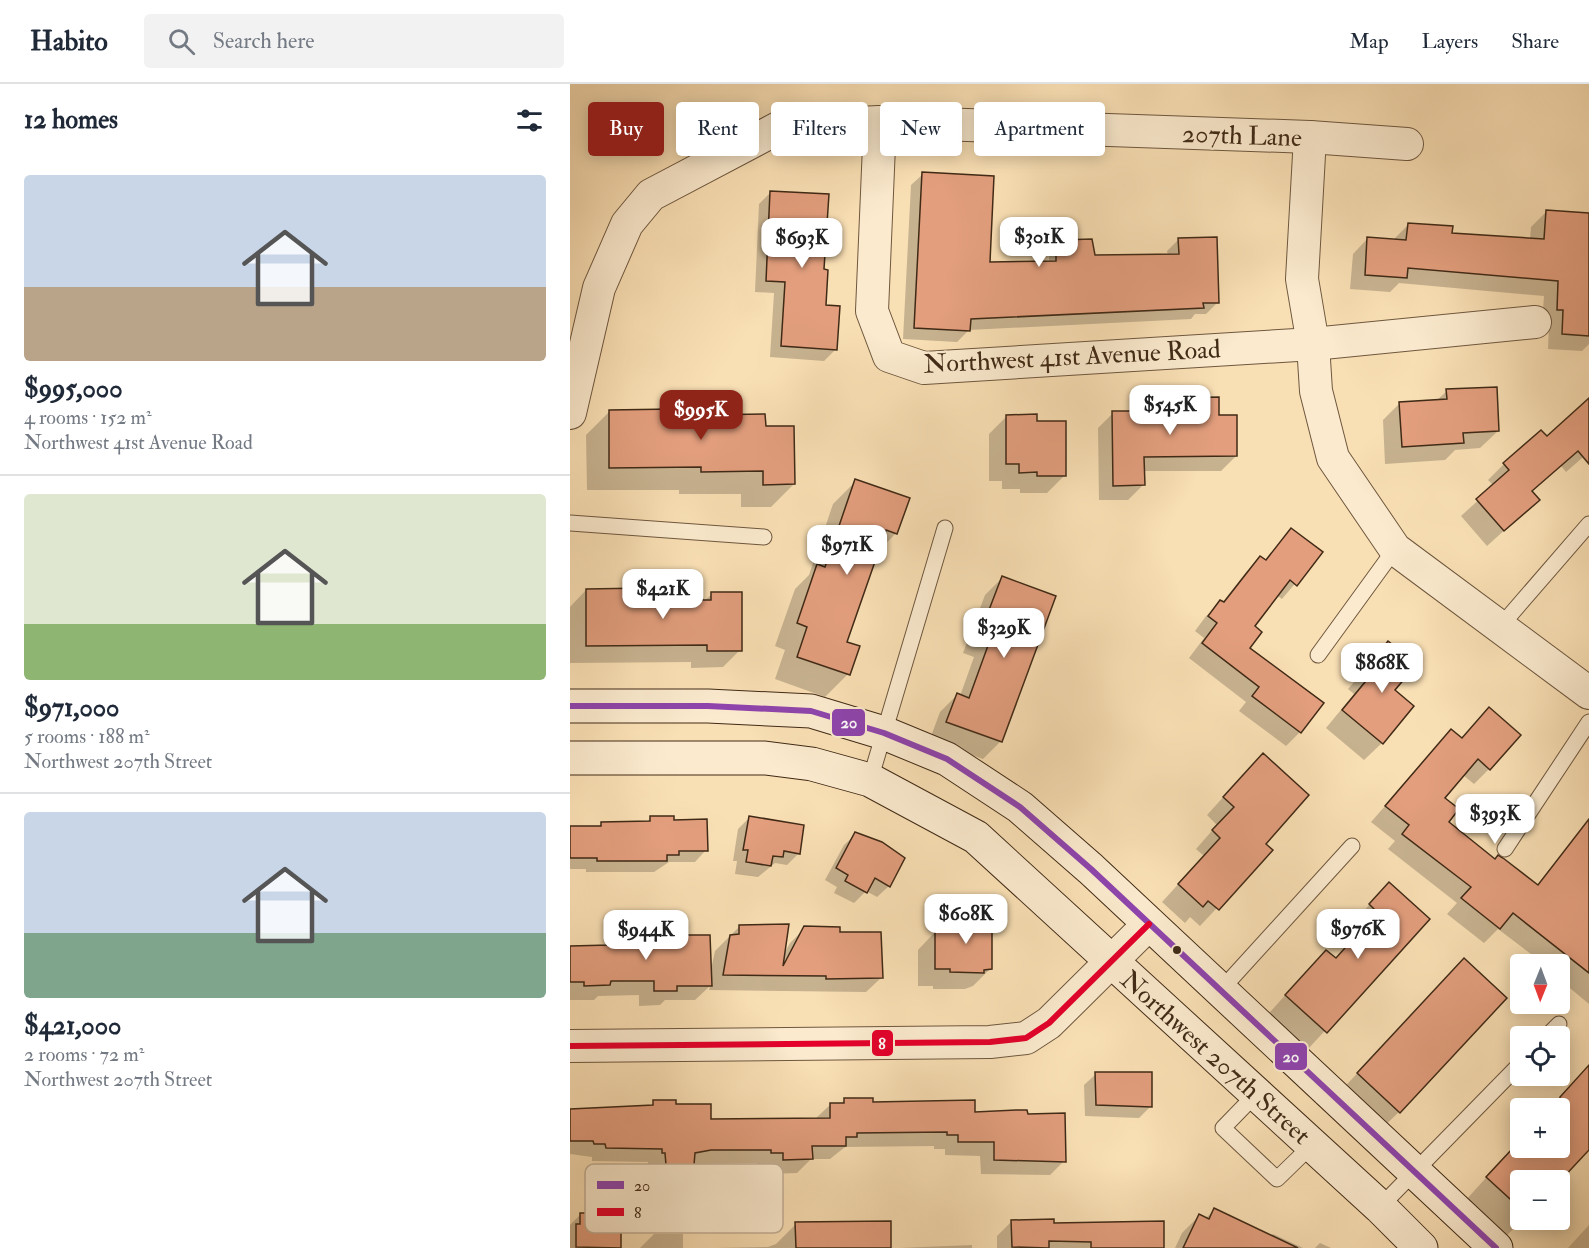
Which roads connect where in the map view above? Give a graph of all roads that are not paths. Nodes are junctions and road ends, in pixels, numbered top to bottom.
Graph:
1 (880, 122) joint
2 (962, 125) edge
3 (1310, 137) junction
4 (1407, 144) dead end
5 (1535, 322) dead end
6 (1313, 344) junction
7 (570, 412) edge
8 (570, 523) edge
9 (1589, 524) edge
10 (945, 528) dead end
11 (764, 537) dead end
12 (1395, 549) junction
13 (1499, 628) junction
14 (1318, 655) dead end
15 (1589, 693) edge
16 (570, 706) edge
17 (1589, 722) edge
18 (884, 733) junction
19 (570, 758) edge
20 (870, 780) junction
21 (1352, 846) dead end
22 (1505, 849) dead end
23 (1149, 924) junction
24 (1111, 963) junction
25 (1220, 991) junction
26 (570, 1046) edge
27 (1510, 1074) edge
28 (1256, 1094) junction
29 (1312, 1145) junction
30 (1414, 1173) junction
31 (1380, 1207) junction
32 (1421, 1248) edge
33 (1496, 1248) edge

1 - 6 street, Northwest 41st Avenue Road
1 - 7 street, 207th Lane
2 - 3 street, 207th Lane
3 - 4 street, 207th Lane
3 - 6 street
5 - 6 street, Northwest 41st Avenue Road
6 - 12 street
8 - 11 lane
9 - 13 lane
10 - 18 lane
12 - 13 street
12 - 14 lane
13 - 15 street
16 - 18 street, Northwest 207th Street
17 - 22 lane
18 - 20 lane
18 - 23 street, Northwest 207th Street
19 - 20 street, Northwest 207th Street
20 - 24 street, Northwest 207th Street
21 - 25 lane
23 - 24 street
23 - 25 street, Northwest 207th Street
24 - 26 street
24 - 28 street, Northwest 207th Street
25 - 30 street, Northwest 207th Street
27 - 30 lane
28 - 29 street, Northwest 207th Street
28 - 29 lane
29 - 31 street, Northwest 207th Street
30 - 31 lane
30 - 33 street, Northwest 207th Street
31 - 32 street, Northwest 207th Street

